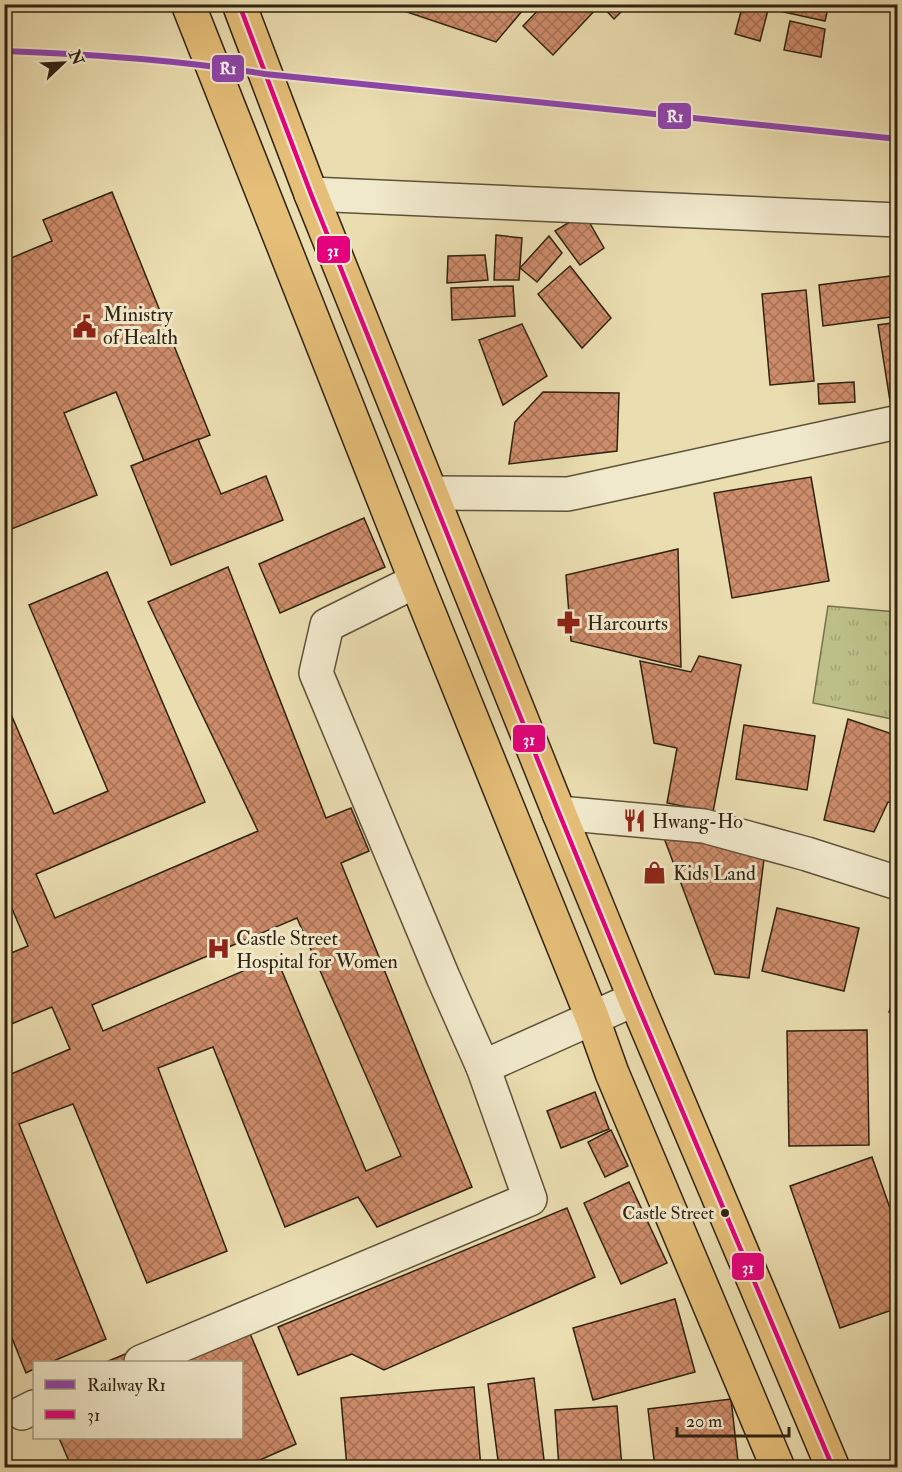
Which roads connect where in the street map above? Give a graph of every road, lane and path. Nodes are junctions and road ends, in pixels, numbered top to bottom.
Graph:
1 (188, 4) edge
2 (239, 4) edge
3 (311, 194) junction
4 (897, 220) edge
5 (897, 422) edge
6 (431, 493) junction
7 (416, 581) junction
8 (559, 813) junction
9 (897, 883) edge
10 (634, 999) junction
11 (592, 1017) junction
12 (483, 1067) junction
13 (143, 1361) edge
14 (778, 1467) edge
15 (833, 1467) edge

1 - 7 highway
2 - 3 highway
3 - 4 street
3 - 6 highway
5 - 6 street
6 - 8 highway
7 - 11 highway
7 - 12 street
8 - 9 street
8 - 10 highway
10 - 11 street
10 - 15 highway
11 - 12 street
11 - 14 highway
12 - 13 street

